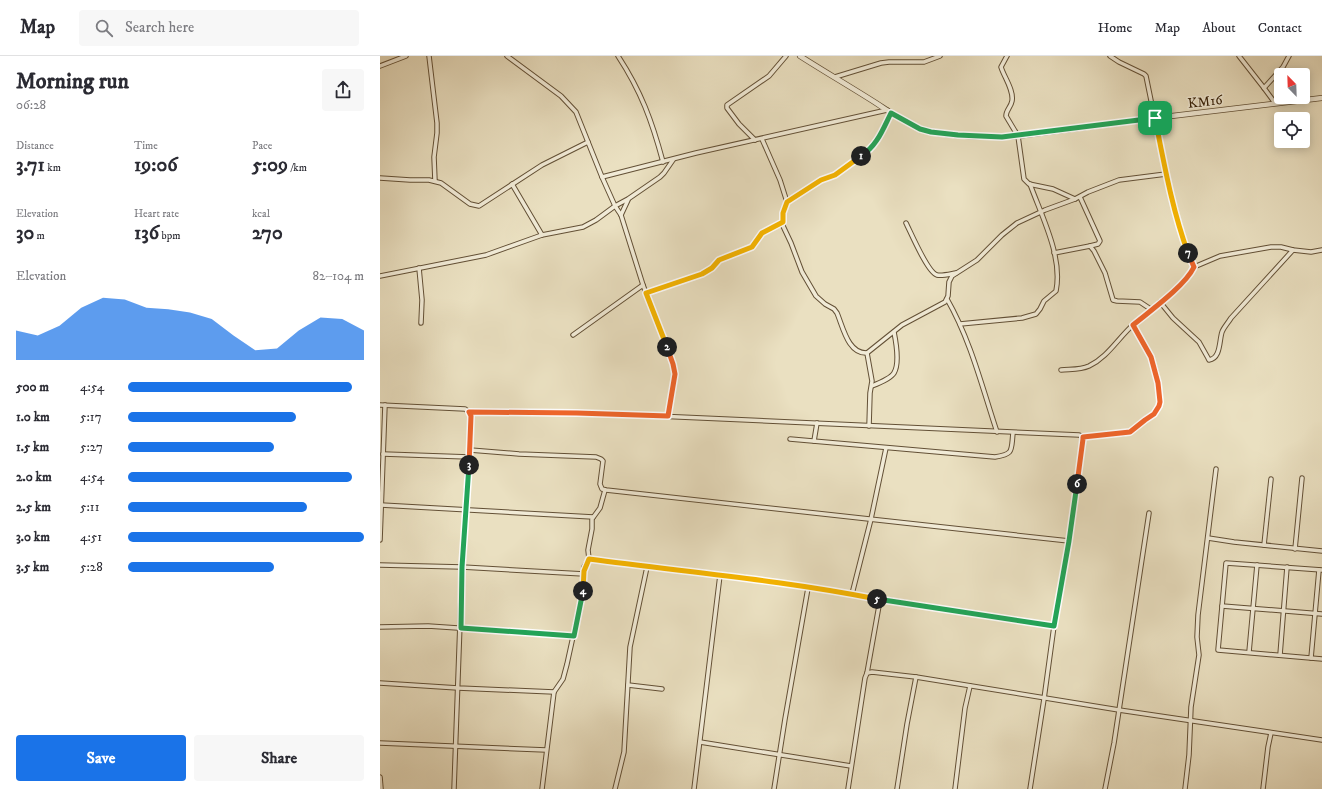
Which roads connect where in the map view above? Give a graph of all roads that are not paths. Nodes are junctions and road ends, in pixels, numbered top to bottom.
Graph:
1 (406, 56) edge
2 (429, 56) edge
3 (507, 56) edge
4 (618, 56) edge
5 (786, 56) edge
6 (800, 56) edge
7 (940, 56) edge
8 (1007, 56) edge
9 (1110, 56) edge
10 (1239, 56) edge
11 (1289, 56) edge
12 (380, 66) edge
13 (835, 77) junction
14 (1264, 88) junction
15 (1322, 98) edge
16 (1310, 99) edge
17 (1274, 102) edge
18 (1274, 103) edge
19 (887, 110) junction
20 (891, 113) junction
21 (1155, 118) junction
22 (1018, 136) junction
23 (762, 139) junction
24 (755, 140) junction
25 (588, 142) junction
26 (673, 160) junction
27 (663, 162) junction
28 (1166, 174) junction
29 (380, 178) edge
30 (602, 178) junction
31 (435, 181) junction
32 (512, 184) junction
33 (1030, 184) junction
34 (1080, 197) junction
35 (628, 199) junction
36 (1075, 199) junction
37 (787, 202) junction
38 (615, 206) junction
39 (1040, 212) junction
40 (622, 215) junction
41 (783, 222) junction
42 (906, 223) dead end
43 (542, 235) junction
44 (1090, 246) junction
45 (1293, 250) junction
46 (1322, 250) edge
47 (1054, 253) junction
48 (1194, 267) junction
49 (419, 268) junction
50 (957, 273) junction
51 (380, 276) edge
52 (643, 285) junction
53 (646, 293) junction
54 (947, 299) junction
55 (1160, 302) junction
56 (1152, 310) junction
57 (421, 323) dead end
58 (960, 324) junction
59 (1133, 325) junction
60 (894, 332) junction
61 (573, 335) dead end
62 (867, 353) junction
63 (1061, 370) dead end
64 (872, 386) junction
65 (380, 405) edge
66 (385, 405) junction
67 (469, 412) junction
68 (668, 416) junction
69 (817, 423) junction
70 (869, 426) junction
71 (997, 432) junction
72 (1014, 433) junction
73 (1083, 437) junction
74 (790, 439) dead end
75 (814, 441) junction
76 (886, 448) junction
77 (470, 450) junction
78 (383, 454) junction
79 (469, 457) junction
80 (1216, 469) dead end
81 (1302, 478) dead end
82 (1271, 480) dead end
83 (605, 490) junction
84 (381, 505) junction
85 (466, 509) junction
86 (1149, 513) dead end
87 (593, 517) junction
88 (871, 519) junction
89 (1208, 538) junction
90 (380, 540) edge
91 (1069, 541) junction
92 (1264, 545) junction
93 (1295, 549) junction
94 (1322, 551) edge
95 (589, 559) junction
96 (380, 565) edge
97 (1257, 565) junction
98 (462, 567) junction
99 (647, 567) junction
100 (1287, 567) junction
101 (1320, 570) edge
102 (584, 574) junction
103 (720, 575) junction
104 (808, 588) junction
105 (852, 594) junction
106 (880, 600) junction
107 (1222, 606) junction
108 (1253, 608) junction
109 (1284, 611) junction
110 (1315, 614) junction
111 (1322, 614) edge
112 (1054, 626) junction
113 (380, 627) edge
114 (461, 628) junction
115 (574, 636) junction
116 (1249, 652) junction
117 (1280, 655) junction
118 (1312, 658) junction
119 (1322, 659) edge
120 (867, 673) junction
121 (916, 677) junction
122 (380, 683) edge
123 (628, 685) junction
124 (970, 686) junction
125 (458, 688) junction
126 (662, 688) dead end
127 (554, 692) junction
128 (1044, 699) junction
129 (1119, 710) junction
130 (1191, 720) junction
131 (1271, 733) junction
132 (1322, 740) edge
133 (700, 742) junction
134 (380, 743) edge
135 (456, 746) junction
136 (546, 750) junction
137 (780, 754) junction
138 (851, 766) junction
139 (380, 777) edge
140 (381, 789) edge
141 (454, 789) edge
142 (542, 789) edge
143 (615, 789) edge
144 (694, 789) edge
145 (774, 789) edge
146 (848, 789) edge
147 (897, 789) edge
148 (955, 789) edge
149 (1030, 789) edge
150 (1105, 789) edge
151 (1185, 789) edge
152 (1263, 789) edge

1 - 12 street
2 - 31 street
3 - 25 street
4 - 27 street
5 - 24 street
6 - 13 street, KM16
7 - 13 street
8 - 22 street
9 - 21 street
10 - 14 street
11 - 14 street
13 - 19 street, KM16
14 - 17 street
15 - 16 street, KM16
18 - 21 street, KM16
19 - 20 street, KM16
19 - 23 street
20 - 22 street, KM16
20 - 37 street
21 - 22 street, KM16
21 - 28 street
22 - 33 street
23 - 24 street
23 - 37 street
24 - 26 street
25 - 30 street
25 - 32 street
26 - 27 street
26 - 35 street
27 - 30 street
28 - 34 street
28 - 48 street
29 - 31 street
30 - 38 street
31 - 32 street
32 - 43 street
33 - 36 street
33 - 39 street
34 - 36 street
34 - 44 street
35 - 38 street
35 - 40 street
36 - 39 street
37 - 41 street
38 - 40 street
38 - 43 street
39 - 47 street
39 - 50 street
40 - 52 street
41 - 53 street
41 - 62 street
42 - 50 street
43 - 49 street
44 - 47 street
44 - 56 street
45 - 46 street
45 - 48 street
45 - 55 street
47 - 58 street
48 - 55 street
49 - 51 street
49 - 57 street
50 - 54 street
52 - 53 street
52 - 61 street
53 - 68 street
54 - 58 street
54 - 60 street
55 - 56 street
56 - 59 street
58 - 71 street
59 - 63 street
59 - 73 street
60 - 62 street
60 - 64 street
62 - 64 street
64 - 70 street
65 - 66 street
66 - 67 street
66 - 78 street
67 - 68 street
67 - 77 street
68 - 69 street
69 - 70 street
69 - 75 street
70 - 71 street
71 - 72 street
72 - 73 street
72 - 76 street
73 - 91 street
74 - 75 street
75 - 76 street
76 - 88 street
77 - 79 street
77 - 83 street
78 - 79 street
78 - 84 street
79 - 85 street
80 - 89 street
81 - 93 street
82 - 92 street
83 - 87 street
83 - 88 street
84 - 85 street
84 - 90 street
85 - 87 street
85 - 98 street
86 - 129 street
87 - 95 street
88 - 91 street
88 - 105 street
89 - 92 street
89 - 130 street
91 - 112 street
92 - 93 street
93 - 94 street
95 - 99 street
95 - 102 street
96 - 98 street
97 - 100 street
97 - 107 street
97 - 108 street
98 - 102 street
98 - 114 street
99 - 103 street
99 - 123 street
100 - 101 street
100 - 109 street
101 - 110 street
102 - 115 street
103 - 104 street
103 - 133 street
104 - 105 street
104 - 137 street
105 - 106 street
106 - 112 street
106 - 120 street
107 - 108 street
107 - 116 street
108 - 109 street
108 - 116 street
109 - 110 street
109 - 117 street
110 - 111 street
110 - 118 street
112 - 128 street
113 - 114 street
114 - 115 street
114 - 125 street
115 - 127 street
116 - 117 street
117 - 118 street
118 - 119 street
120 - 121 street
120 - 138 street
121 - 124 street
121 - 147 street
122 - 125 street
123 - 126 street
123 - 143 street
124 - 128 street
124 - 148 street
125 - 127 street
125 - 135 street
127 - 136 street
128 - 129 street
128 - 149 street
129 - 130 street
129 - 150 street
130 - 131 street
130 - 151 street
131 - 132 street
131 - 152 street
133 - 137 street
133 - 144 street
134 - 135 street
135 - 136 street
135 - 141 street
136 - 142 street
137 - 138 street
137 - 145 street
138 - 146 street
139 - 140 street

